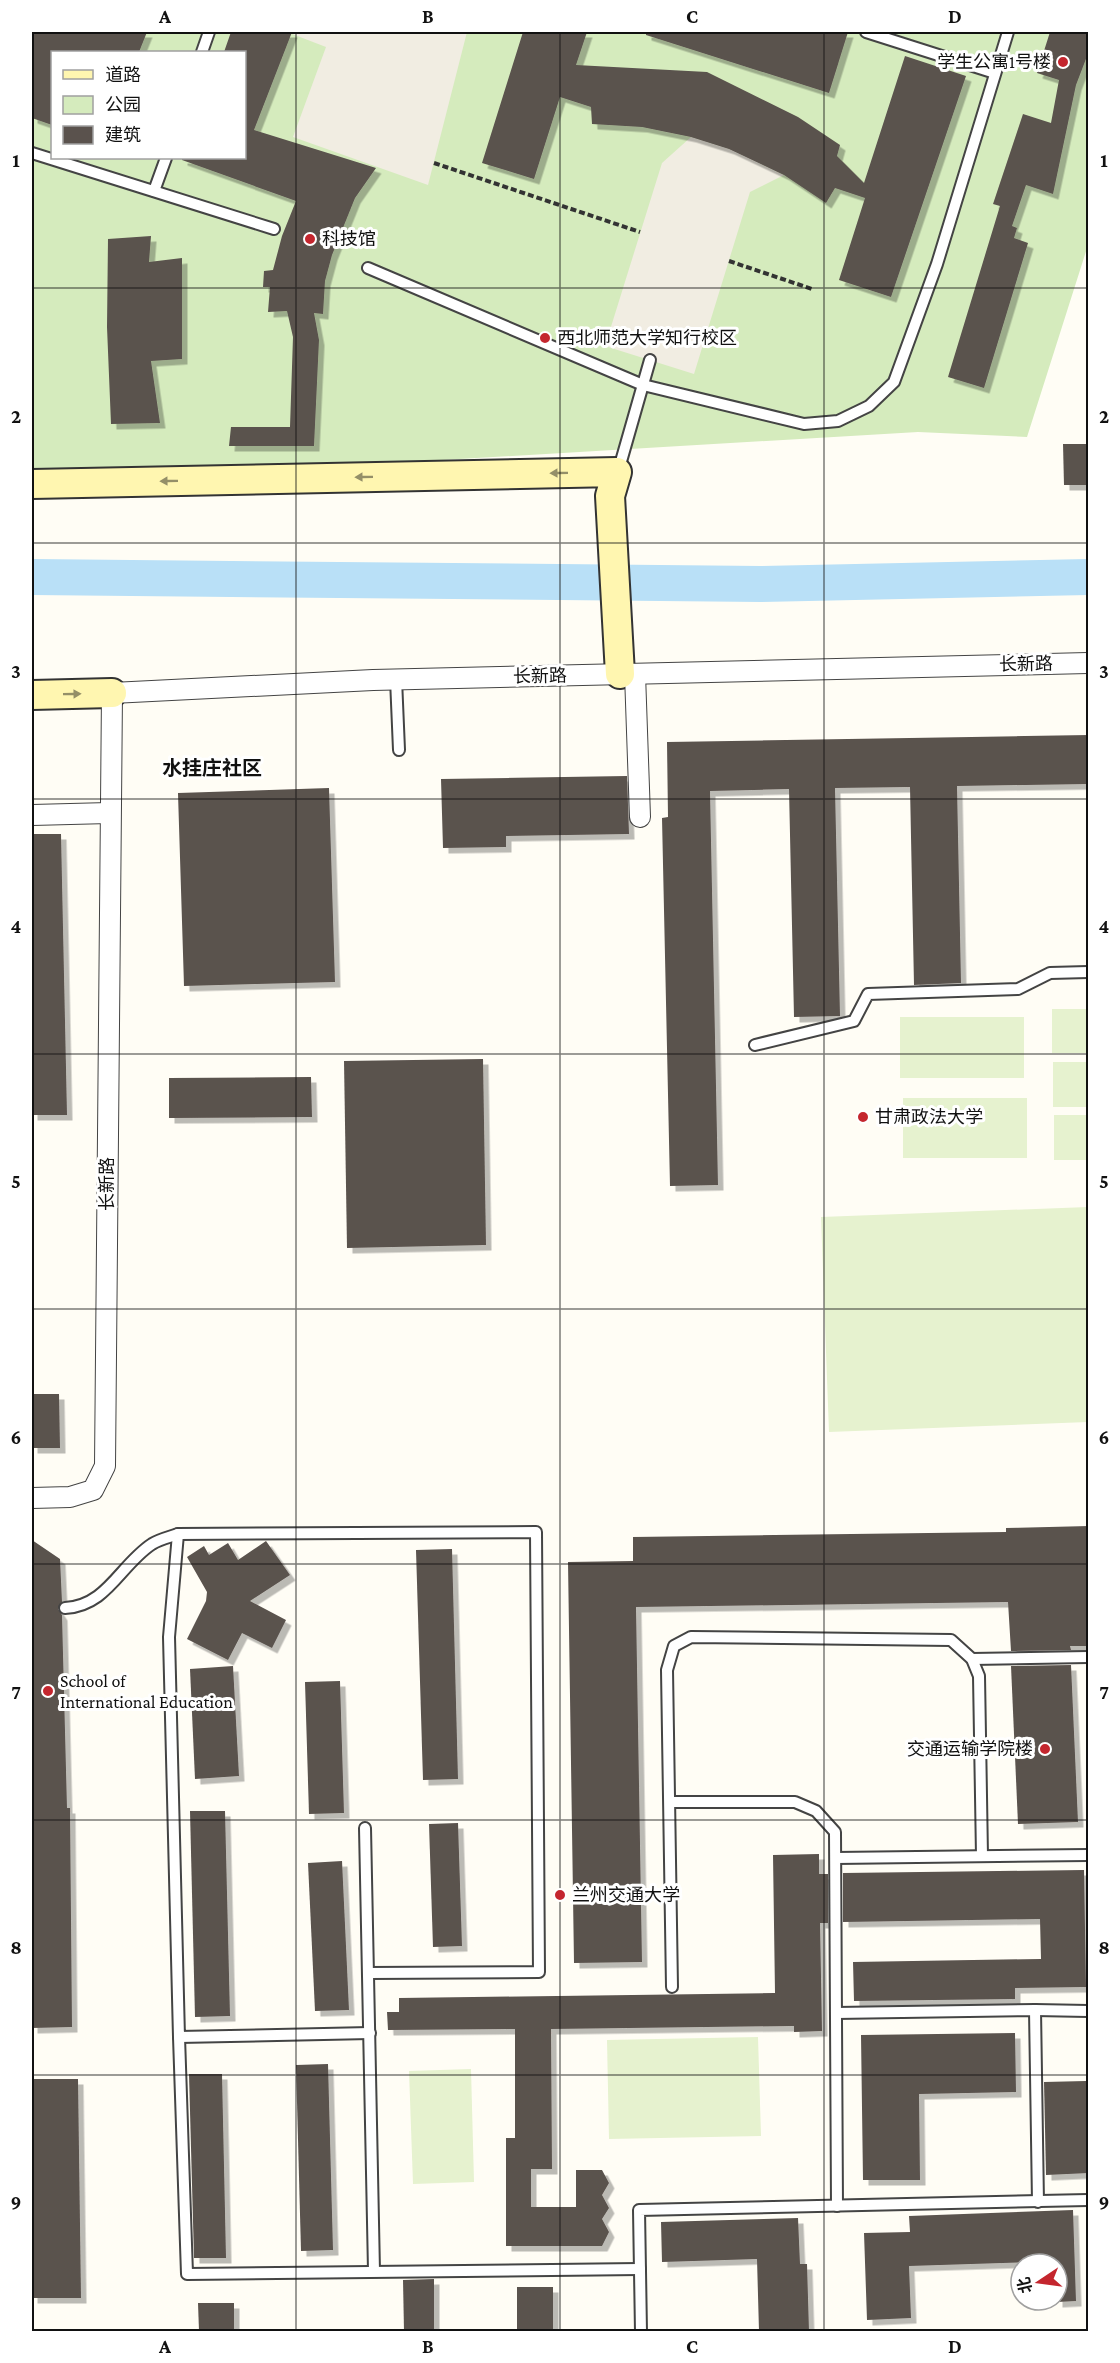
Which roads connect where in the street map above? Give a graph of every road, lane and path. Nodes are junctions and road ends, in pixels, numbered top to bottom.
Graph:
1 (209, 32) edge
2 (866, 32) edge
3 (1008, 32) edge
4 (202, 51) edge
5 (995, 73) junction
6 (32, 153) edge
7 (51, 159) edge
8 (51, 159) edge
9 (166, 159) edge
10 (434, 163) dead end
11 (154, 191) junction
12 (274, 229) dead end
13 (640, 231) dead end
14 (729, 261) dead end
15 (368, 268) dead end
16 (812, 290) dead end
17 (650, 360) dead end
18 (643, 384) junction
19 (617, 472) junction
20 (32, 484) edge
21 (1089, 663) edge
22 (627, 674) junction
23 (396, 679) junction
24 (112, 693) junction
25 (32, 695) edge
26 (399, 750) dead end
27 (109, 813) junction
28 (32, 815) edge
29 (640, 817) dead end
30 (1089, 972) edge
31 (755, 1046) dead end
32 (32, 1498) edge
33 (178, 1534) junction
34 (65, 1608) dead end
35 (1089, 1657) edge
36 (972, 1659) junction
37 (670, 1802) junction
38 (364, 1828) dead end
39 (1089, 1855) edge
40 (982, 1856) junction
41 (836, 1858) junction
42 (368, 1973) junction
43 (672, 1987) dead end
44 (1035, 2010) junction
45 (1089, 2011) edge
46 (836, 2013) junction
47 (370, 2032) junction
48 (179, 2037) junction
49 (1089, 2200) edge
50 (1038, 2202) junction
51 (837, 2206) junction
52 (640, 2269) junction
53 (374, 2271) junction
54 (642, 2331) edge

1 - 4 lane
2 - 5 lane
3 - 5 lane
5 - 18 lane
6 - 8 lane
7 - 11 lane
9 - 11 lane
10 - 13 path
11 - 12 lane
14 - 16 path
15 - 18 lane
17 - 18 lane
18 - 19 lane
19 -> 20 street
19 - 22 street
21 - 22 street, 长新路
22 - 23 street, 长新路
22 - 29 street
23 - 24 street, 长新路
23 - 26 lane
25 -> 24 street
24 - 27 street, 长新路
27 - 28 street
27 - 32 street, 长新路
30 - 31 lane
33 - 34 lane
33 - 42 lane
33 - 48 lane
35 - 36 lane
36 - 37 lane
36 - 40 lane
37 - 41 lane
37 - 43 lane
38 - 42 lane
39 - 40 lane
40 - 41 lane
41 - 46 lane
42 - 47 lane
44 - 45 lane
44 - 46 lane
44 - 50 lane
46 - 51 lane
47 - 48 lane
47 - 53 lane
48 - 53 lane
49 - 50 lane
50 - 51 lane
51 - 52 lane
52 - 53 lane
52 - 54 lane

